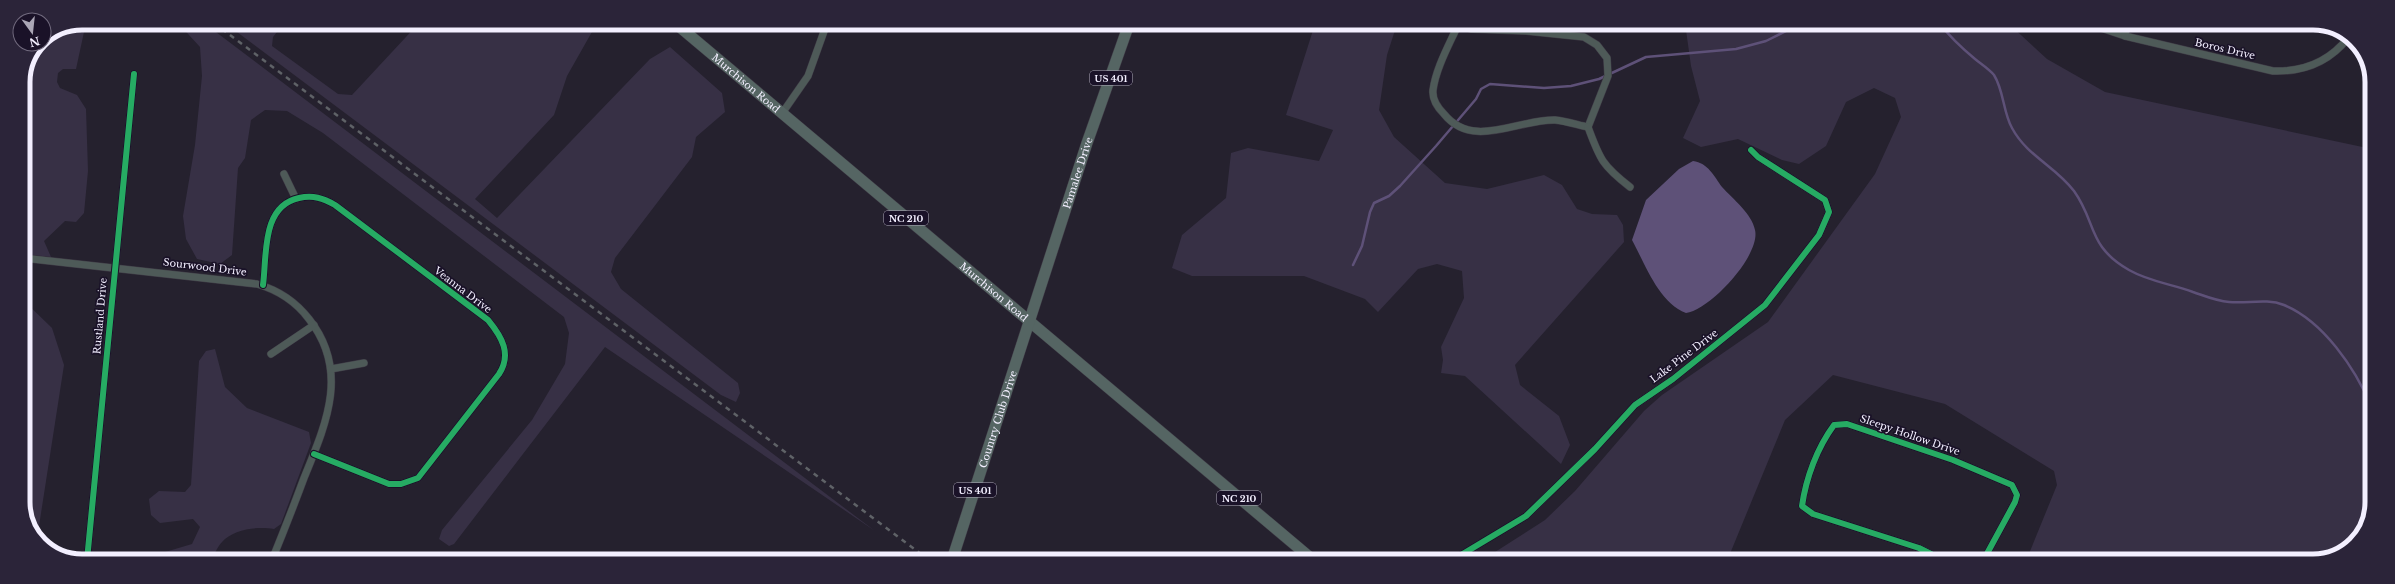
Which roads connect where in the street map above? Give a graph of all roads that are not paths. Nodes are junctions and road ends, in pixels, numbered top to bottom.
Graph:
1 (683, 30) edge
2 (824, 30) edge
3 (1127, 30) edge
4 (1454, 30) edge
5 (1498, 30) edge
6 (2107, 30) edge
7 (2126, 30) edge
8 (2125, 36) junction
9 (2344, 41) edge
10 (134, 74) dead end
11 (783, 112) junction
12 (1588, 127) junction
13 (1751, 150) dead end
14 (284, 174) dead end
15 (1630, 187) dead end
16 (296, 199) junction
17 (30, 259) edge
18 (115, 267) junction
19 (264, 286) junction
20 (1030, 323) junction
21 (314, 325) junction
22 (271, 354) dead end
23 (364, 363) dead end
24 (331, 369) junction
25 (314, 454) junction
26 (88, 554) edge
27 (274, 554) edge
28 (954, 554) edge
29 (1306, 554) edge
30 (1461, 554) edge
31 (1931, 554) edge
32 (1987, 554) edge

1 - 11 main road, Murchison Road / NC 210
2 - 11 street
3 - 20 main road, Pamalee Drive / US 401
4 - 12 street
5 - 12 street
6 - 8 street, Boros Drive
7 - 8 street
8 - 9 street, Boros Drive
10 - 18 street, Rustland Drive
11 - 20 main road, Murchison Road / NC 210
12 - 15 street
13 - 30 street, Lake Pine Drive
14 - 16 street
16 - 19 street, Veanna Drive
16 - 25 street, Veanna Drive
17 - 18 street, Sourwood Drive
18 - 19 street, Sourwood Drive
18 - 26 street, Rustland Drive
19 - 21 street, Sourwood Drive
20 - 28 main road, Country Club Drive / US 401
20 - 29 main road, Murchison Road / NC 210
21 - 22 street
21 - 24 street, Sourwood Drive
23 - 24 street
24 - 25 street, Sourwood Drive
25 - 27 street, Sourwood Drive
31 - 32 street, Sleepy Hollow Drive

